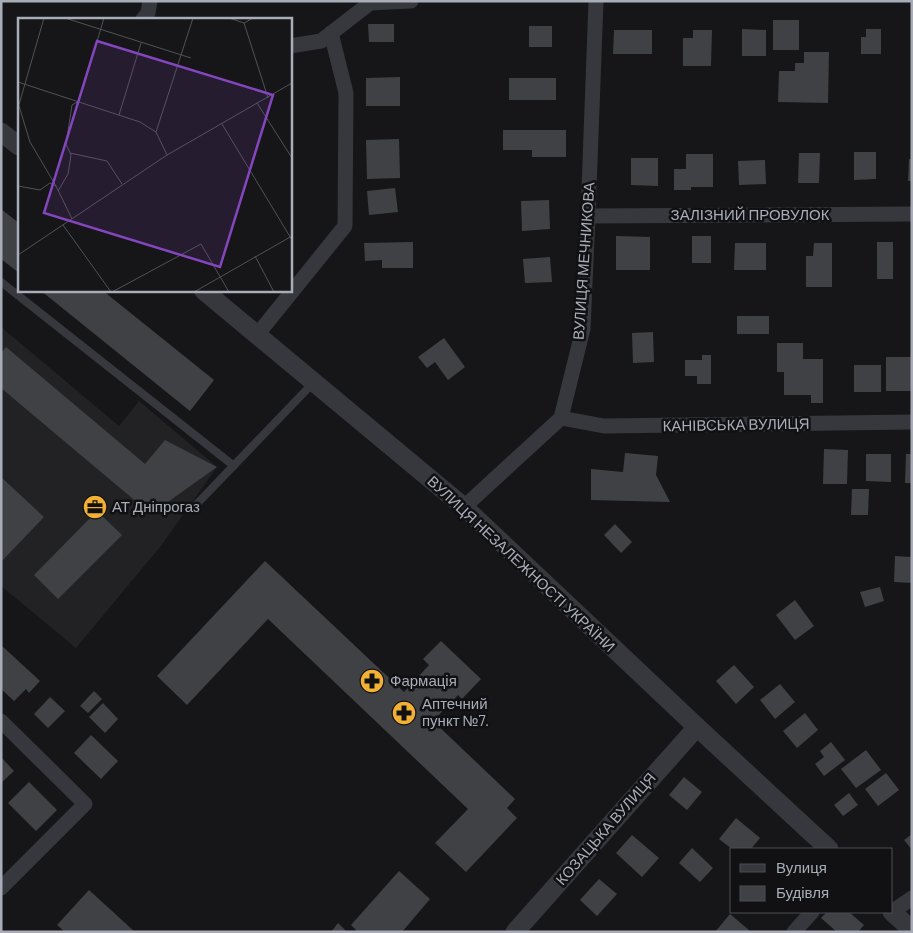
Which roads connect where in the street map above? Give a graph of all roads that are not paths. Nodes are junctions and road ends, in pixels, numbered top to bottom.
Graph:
1 (160, 1) edge
2 (411, 1) edge
3 (596, 1) edge
4 (147, 11) edge
5 (331, 33) junction
6 (291, 46) edge
7 (912, 214) edge
8 (588, 216) junction
9 (1, 282) edge
10 (204, 291) edge
11 (257, 335) junction
12 (314, 382) junction
13 (561, 418) junction
14 (912, 422) edge
15 (234, 466) junction
16 (464, 507) junction
17 (192, 509) dead end
18 (1, 721) edge
19 (697, 727) junction
20 (828, 848) edge
21 (1, 888) edge
22 (912, 898) edge
23 (893, 911) edge
24 (811, 913) edge
25 (893, 913) edge
26 (912, 930) edge
27 (515, 932) edge
28 (794, 932) edge

1 - 4 street
2 - 5 street
3 - 8 street, ВУЛИЦЯ МЕЧНИКОВА
5 - 6 street
5 - 11 street
7 - 8 street, ЗАЛІЗНИЙ ПРОВУЛОК
8 - 13 street, ВУЛИЦЯ МЕЧНИКОВА
9 - 15 lane
10 - 11 street, ВУЛИЦЯ НЕЗАЛЕЖНОСТІ УКРАЇНИ
11 - 12 street, ВУЛИЦЯ НЕЗАЛЕЖНОСТІ УКРАЇНИ
12 - 15 lane
12 - 16 street, ВУЛИЦЯ НЕЗАЛЕЖНОСТІ УКРАЇНИ
13 - 14 street, КАНІВСЬКА ВУЛИЦЯ
13 - 16 street
15 - 17 lane
16 - 19 street, ВУЛИЦЯ НЕЗАЛЕЖНОСТІ УКРАЇНИ
18 - 21 street
19 - 20 street, ВУЛИЦЯ НЕЗАЛЕЖНОСТІ УКРАЇНИ
19 - 27 street, КОЗАЦЬКА ВУЛИЦЯ
22 - 23 street
24 - 28 street
25 - 26 street

